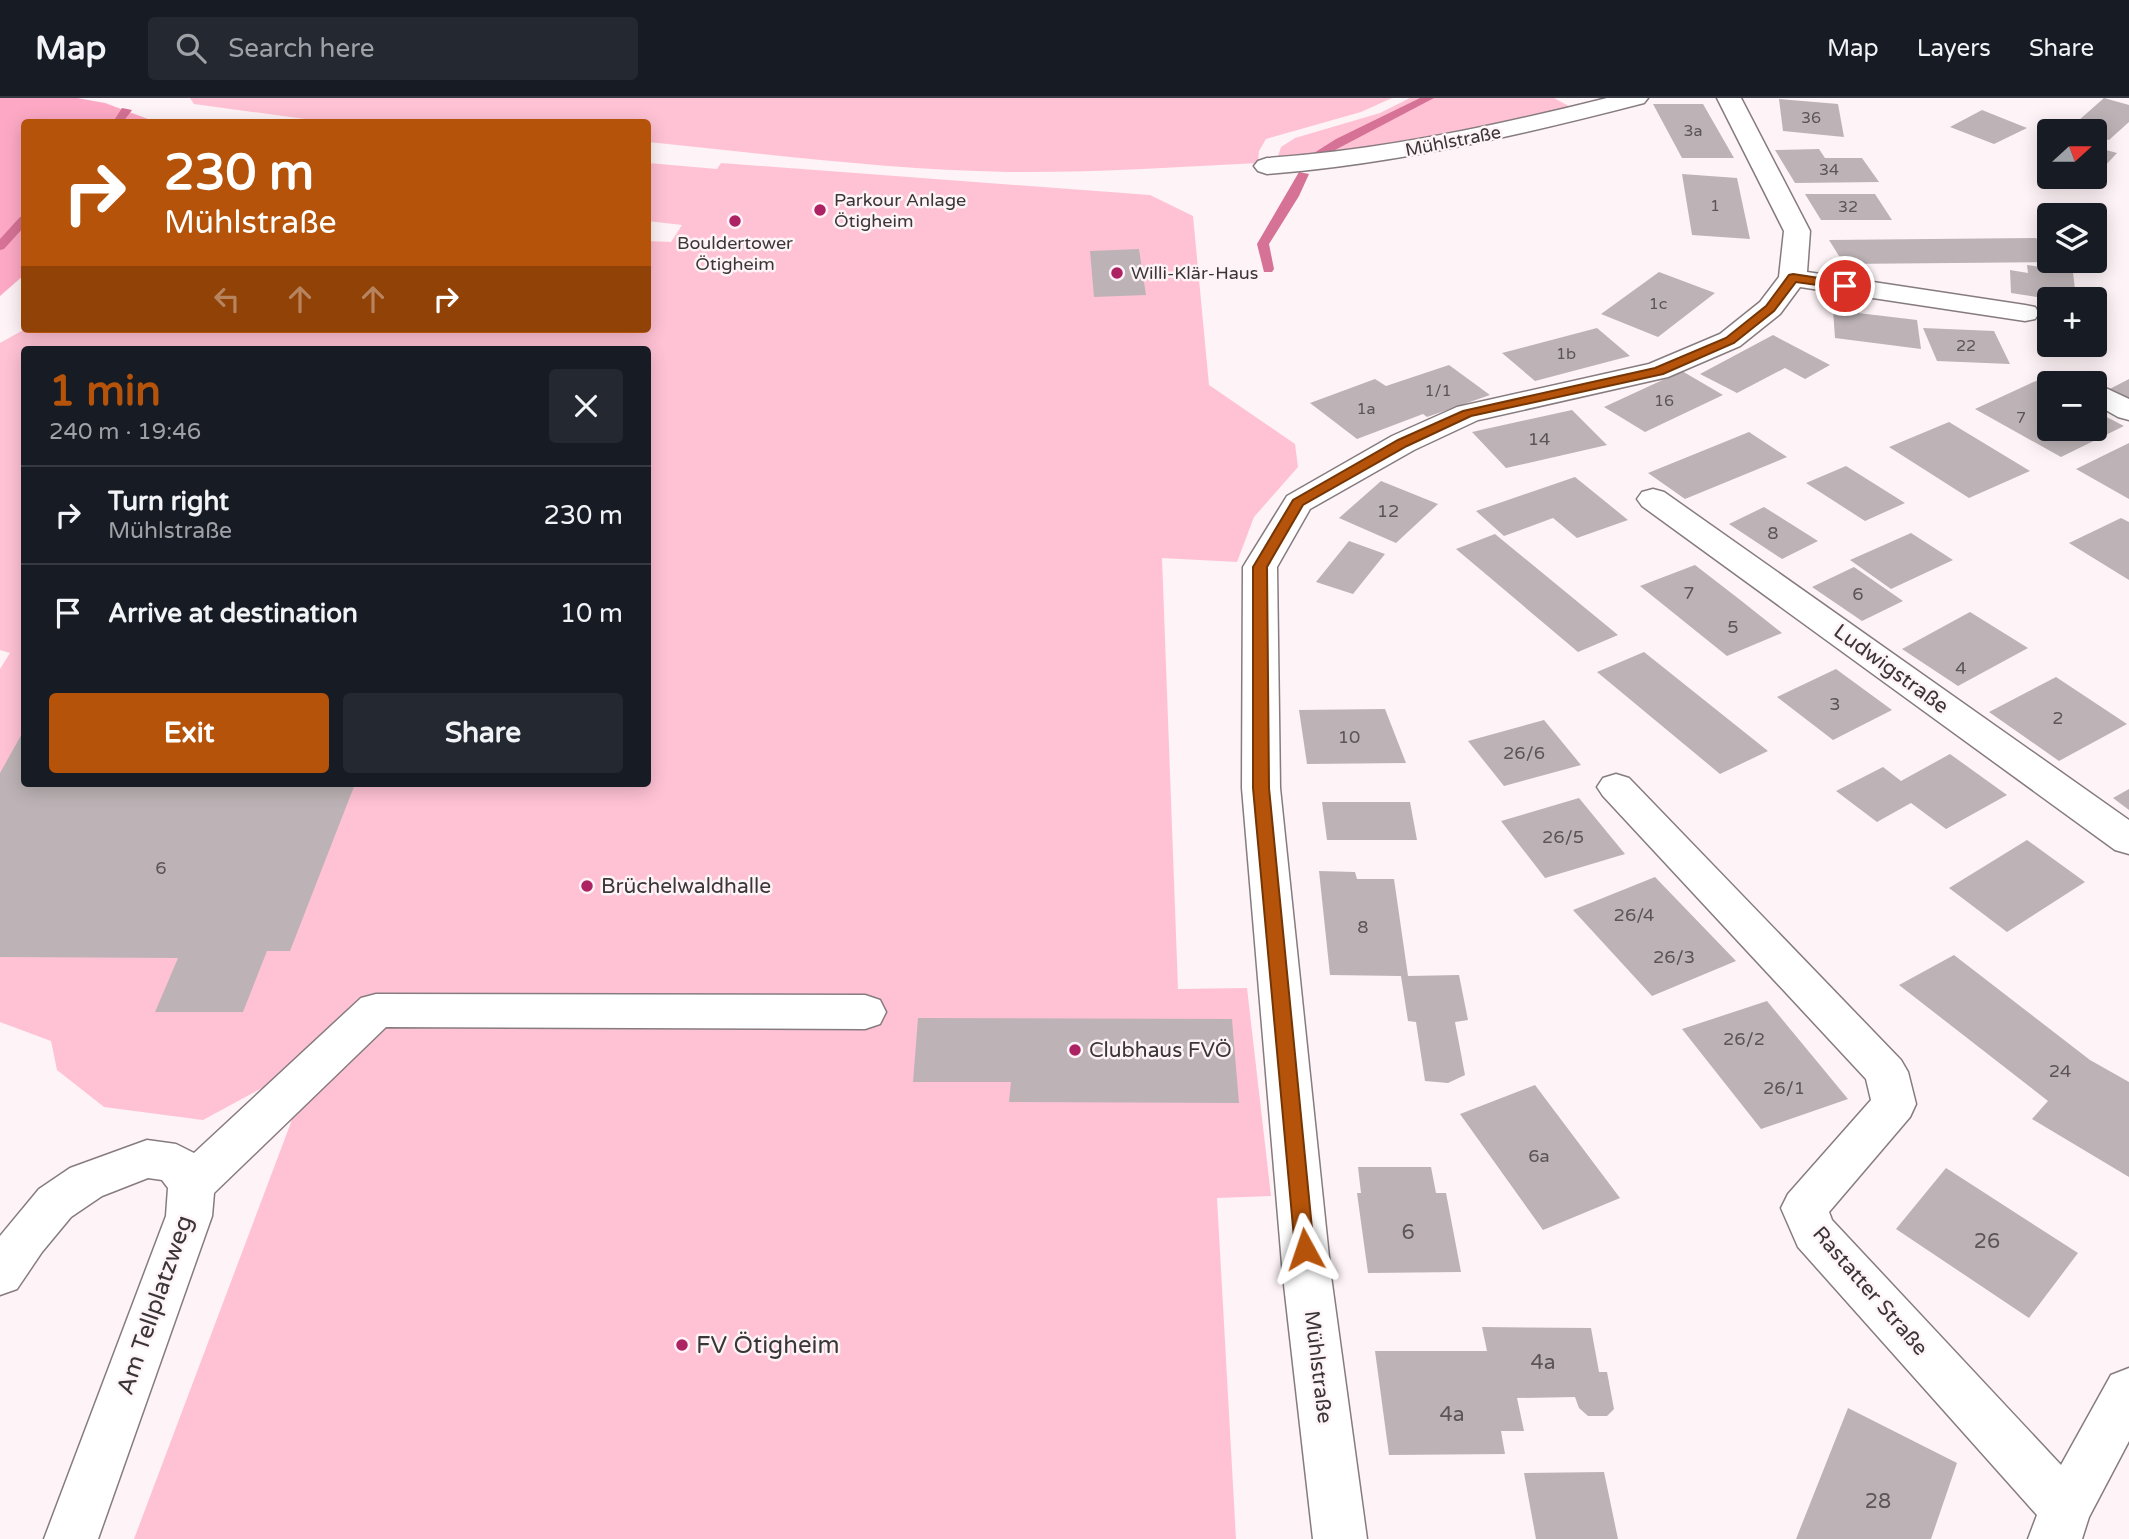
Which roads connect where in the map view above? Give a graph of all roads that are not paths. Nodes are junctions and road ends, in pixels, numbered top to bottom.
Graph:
1 (1636, 98) edge
2 (1729, 98) edge
3 (1267, 166) dead end
4 (1793, 278) junction
5 (2025, 313) dead end
6 (2107, 399) edge
7 (2129, 411) edge
8 (1653, 499) dead end
9 (1616, 787) dead end
10 (2129, 840) edge
11 (864, 1012) dead end
12 (191, 1185) junction
13 (0, 1274) edge
14 (2129, 1391) edge
15 (2060, 1523) edge
16 (71, 1539) edge
17 (1340, 1539) edge

1 - 3 street, Mühlstraße
2 - 4 street
4 - 5 street
4 - 17 street, Mühlstraße
6 - 7 street
8 - 10 street, Ludwigstraße
9 - 15 street, Rastatter Straße
11 - 12 street
12 - 13 street, Am Tellplatzweg
12 - 16 street, Am Tellplatzweg
14 - 15 street, Rastatter Straße

